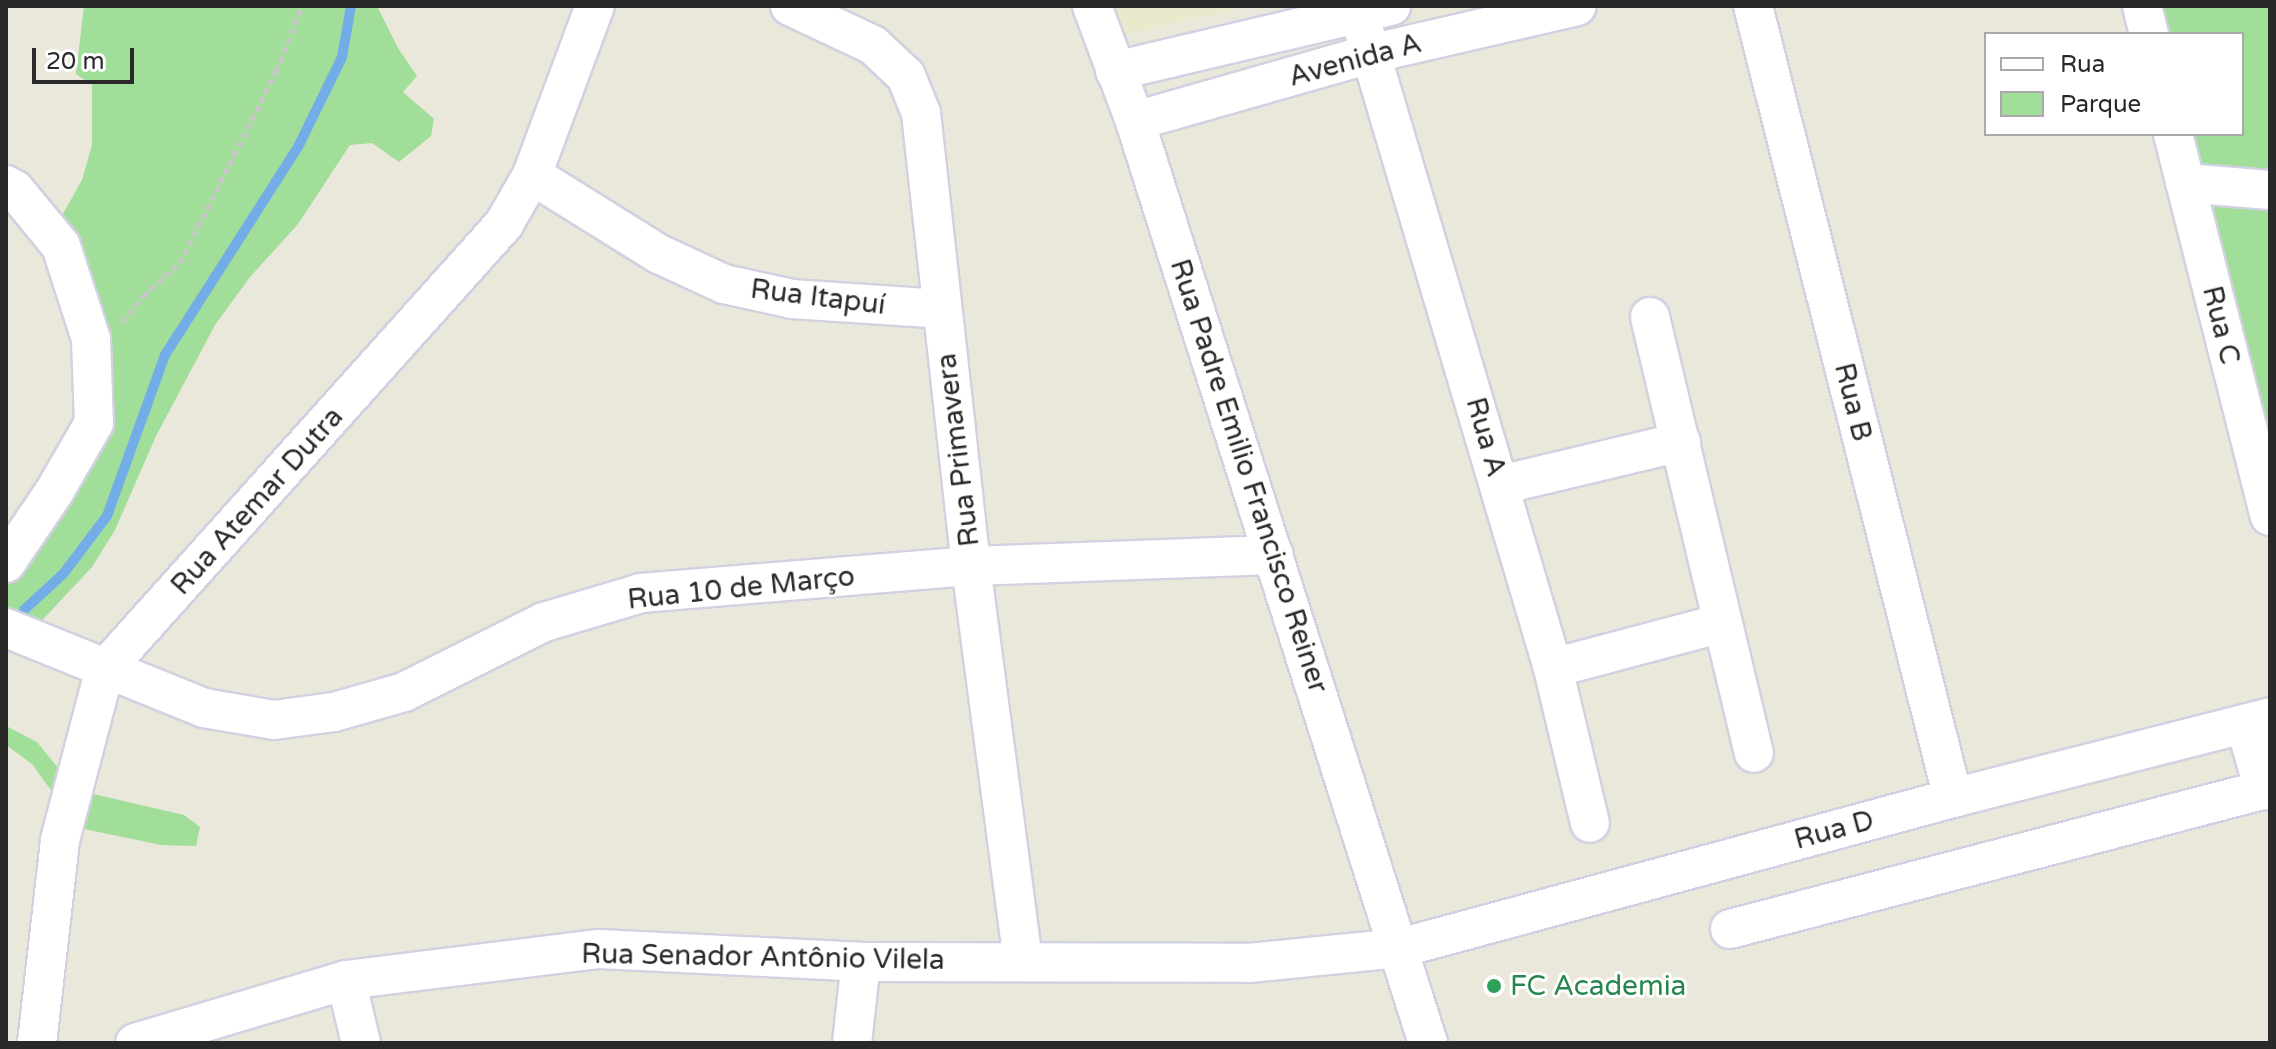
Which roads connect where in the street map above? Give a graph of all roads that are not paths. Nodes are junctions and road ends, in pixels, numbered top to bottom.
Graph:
1 (595, 6) edge
2 (790, 6) edge
3 (1092, 6) edge
4 (1577, 6) edge
5 (1753, 6) edge
6 (2142, 6) edge
7 (1370, 9) edge
8 (2148, 32) edge
9 (1374, 53) junction
10 (1115, 71) junction
11 (1135, 121) junction
12 (2173, 136) edge
13 (532, 175) junction
14 (2185, 183) junction
15 (6, 185) edge
16 (2270, 190) edge
17 (941, 309) junction
18 (1650, 317) dead end
19 (1681, 442) junction
20 (1500, 485) junction
21 (2270, 516) edge
22 (1274, 555) junction
23 (6, 563) edge
24 (971, 566) junction
25 (1722, 623) junction
26 (6, 628) edge
27 (1553, 668) junction
28 (105, 669) junction
29 (2257, 720) edge
30 (1754, 753) dead end
31 (2267, 789) edge
32 (1953, 798) junction
33 (1590, 823) dead end
34 (1730, 929) dead end
35 (1400, 948) junction
36 (861, 962) junction
37 (1023, 962) junction
38 (346, 980) junction
39 (37, 1043) edge
40 (135, 1043) edge
41 (361, 1043) edge
42 (852, 1043) edge
43 (1428, 1043) edge

1 - 13 street, Rua Atemar Dutra
2 - 17 street, Rua Primavera
3 - 10 street, Rua Padre Emilio Francisco Reiner
4 - 9 street, Avenida A
5 - 32 street, Rua B
6 - 8 street
7 - 9 street, Rua A
7 - 10 street, Avenida A
9 - 11 street, Avenida A
9 - 20 street, Rua A
10 - 11 street, Rua Padre Emilio Francisco Reiner
11 - 22 street, Rua Padre Emilio Francisco Reiner
12 - 14 street, Rua C
13 - 17 street, Rua Itapuí
13 - 28 street, Rua Atemar Dutra
14 - 16 street
14 - 21 street, Rua C
15 - 23 street
17 - 24 street, Rua Primavera
18 - 19 street
19 - 20 street
19 - 25 street
20 - 27 street, Rua A
22 - 24 street, Rua 10 de Março
22 - 35 street, Rua Padre Emilio Francisco Reiner
24 - 28 street, Rua 10 de Março
24 - 37 street, Rua Primavera
25 - 27 street
25 - 30 street
26 - 28 street, Rua 10 de Março
27 - 33 street, Rua A
28 - 39 street, Rua Atemar Dutra
29 - 31 street
29 - 32 street, Rua D
31 - 34 street
32 - 35 street, Rua D
35 - 37 street, Rua Senador Antônio Vilela
35 - 43 street, Rua Padre Emilio Francisco Reiner
36 - 37 street, Rua Senador Antônio Vilela
36 - 38 street, Rua Senador Antônio Vilela
36 - 42 street
38 - 40 street, Rua Senador Antônio Vilela
38 - 41 street

